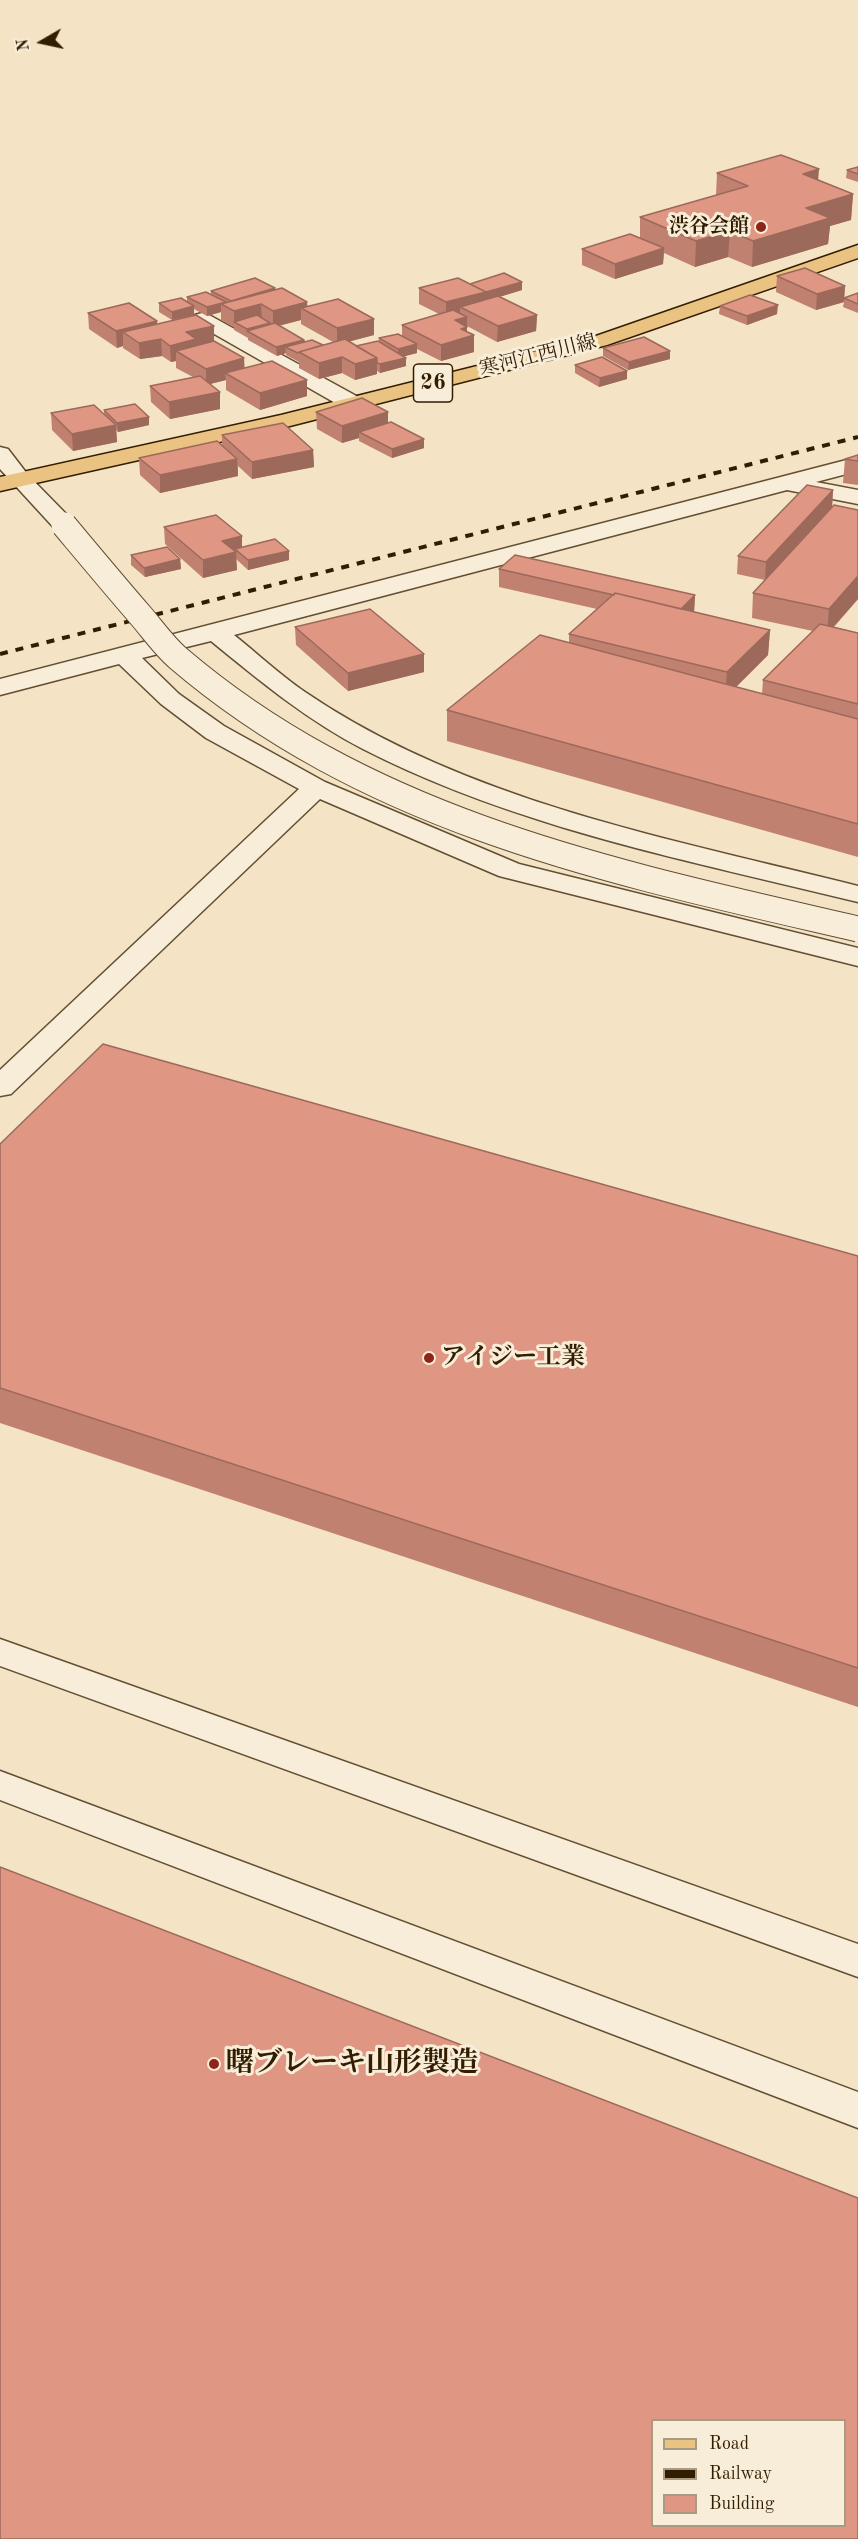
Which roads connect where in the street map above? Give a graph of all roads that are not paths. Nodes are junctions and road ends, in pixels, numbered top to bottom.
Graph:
1 (858, 251) edge
2 (202, 319) edge
3 (312, 362) edge
4 (289, 368) junction
5 (352, 403) junction
6 (0, 454) edge
7 (858, 464) edge
8 (10, 482) edge
9 (785, 482) junction
10 (858, 497) edge
11 (216, 632) junction
12 (124, 655) junction
13 (0, 687) edge
14 (316, 788) junction
15 (858, 894) edge
16 (858, 929) edge
17 (858, 957) edge
18 (0, 1087) edge
19 (0, 1652) edge
20 (0, 1785) edge
21 (858, 1961) edge
22 (858, 2110) edge

1 - 5 main road, 寒河江西川線 / 26
2 - 4 street
3 - 4 street
4 - 5 street
5 - 8 main road, 寒河江西川線 / 26
6 - 8 street
7 - 9 street
8 - 16 street, bridge
9 - 10 street
9 - 11 street
11 - 12 street
11 - 15 street
12 - 13 street
12 - 14 street
14 - 17 street
14 - 18 street
19 - 21 street
20 - 22 street

